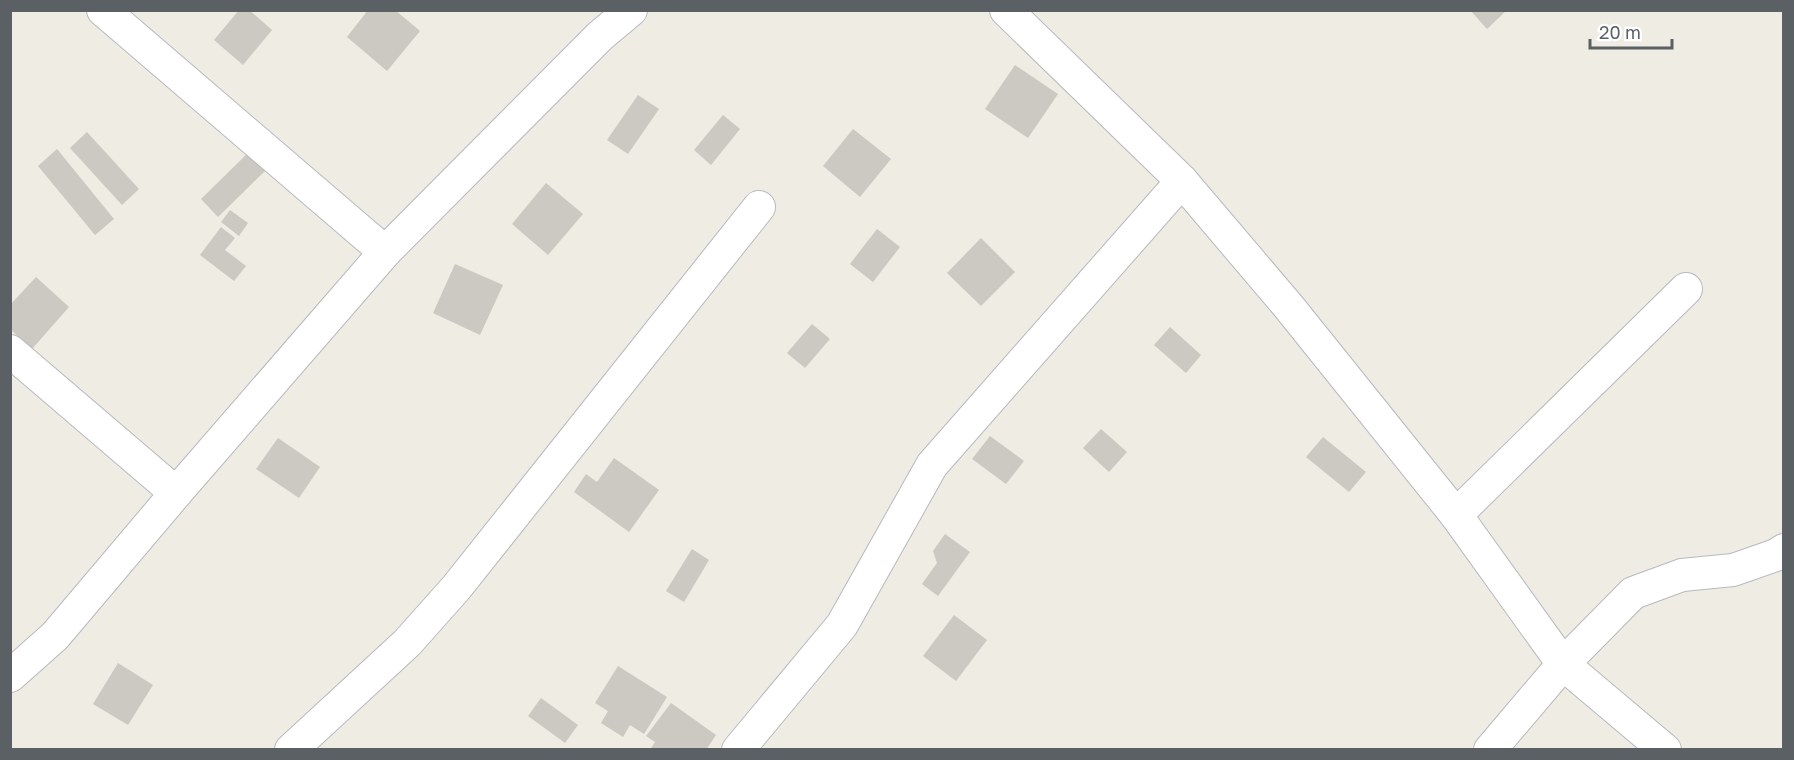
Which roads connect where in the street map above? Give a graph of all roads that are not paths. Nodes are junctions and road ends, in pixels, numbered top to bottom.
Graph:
1 (102, 10) edge
2 (631, 10) edge
3 (1006, 10) edge
4 (1182, 181) junction
5 (759, 207) dead end
6 (385, 252) junction
7 (1686, 289) dead end
8 (10, 351) edge
9 (176, 493) junction
10 (1456, 515) junction
11 (1784, 550) edge
12 (1563, 664) junction
13 (10, 676) edge
14 (291, 750) edge
15 (738, 750) edge
16 (1490, 750) edge
17 (1665, 750) edge

1 - 6 street
2 - 6 street
3 - 4 street
4 - 10 street
4 - 15 street
5 - 14 street
6 - 9 street
7 - 10 street
8 - 9 street
9 - 13 street
10 - 12 street
11 - 12 street
12 - 16 street
12 - 17 street

